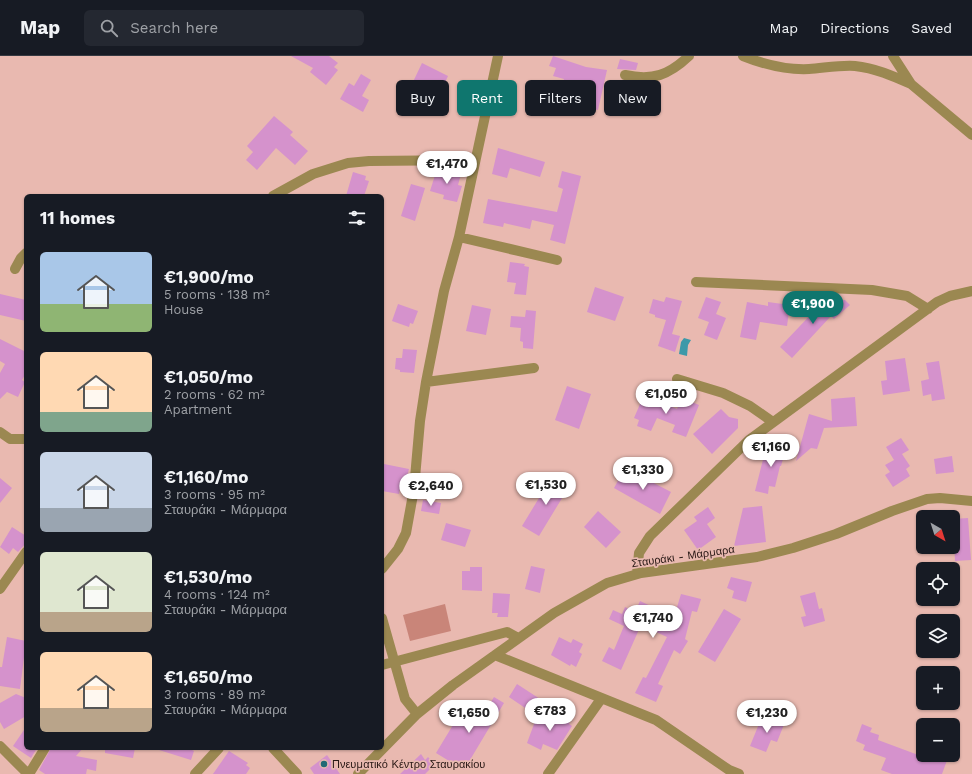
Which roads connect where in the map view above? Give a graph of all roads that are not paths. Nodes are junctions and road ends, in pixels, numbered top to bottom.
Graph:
1 (498, 56) edge
2 (689, 56) edge
3 (744, 56) edge
4 (893, 56) edge
5 (625, 76) dead end
6 (911, 84) junction
7 (972, 135) edge
8 (475, 160) junction
9 (277, 194) edge
10 (459, 237) junction
11 (24, 255) edge
12 (557, 260) dead end
13 (15, 269) dead end
14 (696, 282) dead end
15 (972, 291) edge
16 (928, 309) junction
17 (534, 368) dead end
18 (677, 379) dead end
19 (426, 382) junction
20 (773, 422) junction
21 (1, 436) edge
22 (24, 439) edge
23 (972, 501) edge
24 (24, 555) edge
25 (384, 565) edge
26 (637, 574) junction
27 (0, 589) edge
28 (384, 624) edge
29 (518, 638) junction
30 (495, 655) junction
31 (396, 663) junction
32 (384, 665) edge
33 (601, 699) junction
34 (417, 714) junction
35 (0, 746) edge
36 (384, 748) edge
37 (44, 750) edge
38 (217, 750) edge
39 (275, 750) edge
40 (382, 750) edge
41 (29, 774) edge
42 (195, 774) edge
43 (297, 774) edge
44 (358, 774) edge
45 (548, 774) edge
46 (739, 774) edge

1 - 8 street
2 - 5 street
3 - 6 street
4 - 6 street
6 - 7 street
8 - 9 street
8 - 10 street
10 - 12 street
10 - 19 street
11 - 13 street
14 - 16 street
15 - 16 street
16 - 20 street
17 - 19 street
18 - 20 street
19 - 25 street
20 - 26 street
21 - 22 street
23 - 26 street, Σταυράκι - Μάρμαρα
24 - 27 street
26 - 29 street, Σταυράκι - Μάρμαρα
28 - 31 street
29 - 30 street, Σταυράκι - Μάρμαρα
29 - 31 street
30 - 33 street
30 - 34 street, Σταυράκι - Μάρμαρα
31 - 32 street
31 - 34 street
33 - 45 street
33 - 46 street
34 - 36 street, Σταυράκι - Μάρμαρα
35 - 41 street
37 - 41 street
38 - 42 street
39 - 43 street
40 - 44 street, Σταυράκι - Μάρμαρα

